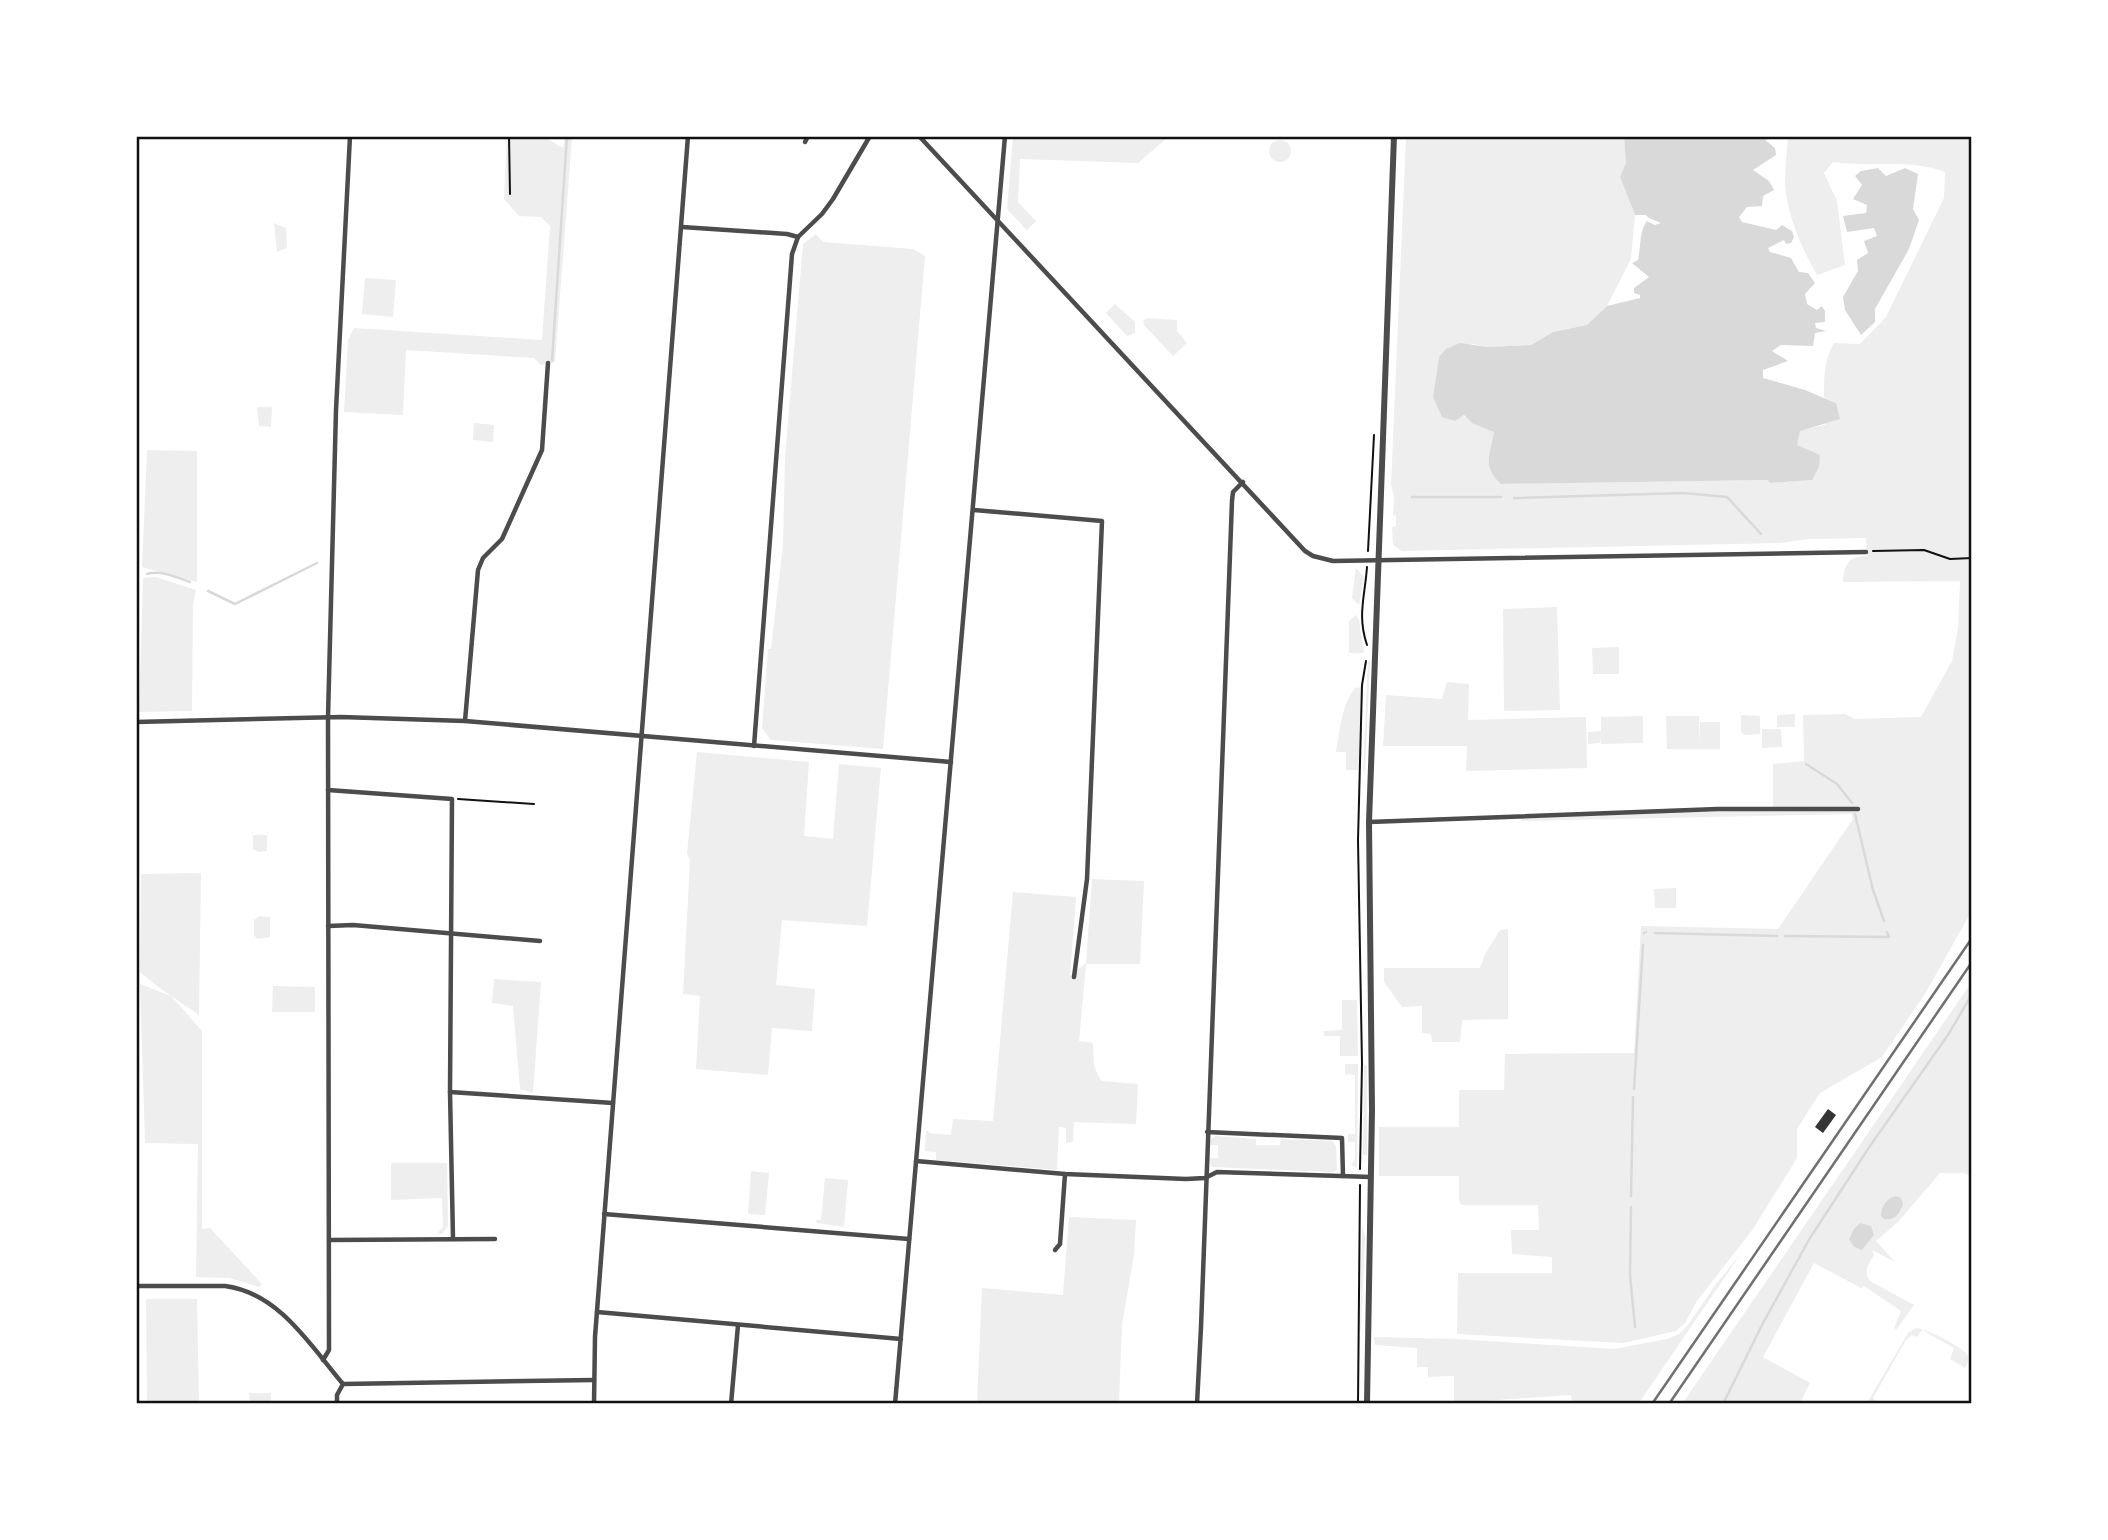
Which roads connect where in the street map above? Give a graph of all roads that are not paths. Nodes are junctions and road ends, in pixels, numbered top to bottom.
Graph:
1 (349, 136) edge
2 (688, 136) edge
3 (870, 136) edge
4 (919, 136) edge
5 (1006, 136) edge
6 (1394, 136) edge
7 (999, 222) junction
8 (682, 227) junction
9 (798, 237) junction
10 (548, 363) dead end
11 (1243, 482) junction
12 (974, 510) junction
13 (1866, 552) road end
14 (1378, 559) junction
15 (328, 717) junction
16 (465, 721) junction
17 (136, 722) edge
18 (643, 736) junction
19 (754, 746) junction
20 (951, 762) junction
21 (328, 790) junction
22 (1858, 809) dead end
23 (1369, 822) junction
24 (328, 926) junction
25 (450, 934) junction
26 (540, 941) dead end
27 (1074, 977) dead end
28 (450, 1092) junction
29 (613, 1103) junction
30 (1208, 1132) junction
31 (916, 1161) junction
32 (1065, 1174) junction
33 (1343, 1176) junction
34 (1371, 1177) junction
35 (1205, 1178) junction
36 (604, 1214) junction
37 (495, 1238) dead end
38 (453, 1239) junction
39 (909, 1239) junction
40 (329, 1240) junction
41 (1055, 1250) dead end
42 (136, 1286) edge
43 (597, 1312) junction
44 (738, 1325) junction
45 (901, 1339) junction
46 (323, 1360) junction
47 (594, 1380) junction
48 (343, 1384) junction
49 (337, 1404) edge
50 (594, 1404) edge
51 (731, 1404) edge
52 (895, 1404) edge
53 (1196, 1404) edge
54 (1367, 1404) edge

1 - 15 street
2 - 8 street
3 - 9 street
4 - 7 street
5 - 7 street
6 - 14 street
7 - 11 street
7 - 12 street
8 - 9 street
8 - 18 street
9 - 19 street
10 - 16 street
11 - 14 street
11 - 30 street
12 - 20 street
12 - 27 street
13 - 14 street
14 - 23 street
15 - 16 street
15 - 17 street
15 - 21 street
16 - 18 street
18 - 19 street
18 - 29 street
19 - 20 street
20 - 31 street
21 - 24 street
21 - 25 street
22 - 23 street
23 - 34 street
24 - 25 street
24 - 40 street
25 - 26 street
25 - 28 street
28 - 29 street
28 - 38 street
29 - 36 street
30 - 33 street
30 - 35 street
31 - 32 street
31 - 39 street
32 - 35 street
32 - 41 street
33 - 34 street
33 - 35 street
34 - 54 street
35 - 53 street
36 - 39 street
36 - 43 street
37 - 38 street
38 - 40 street
39 - 45 street
40 - 46 street
42 - 46 street
43 - 44 street
43 - 47 street
44 - 45 street
44 - 51 street
45 - 52 street
46 - 48 street
47 - 48 street
47 - 50 street
48 - 49 street

